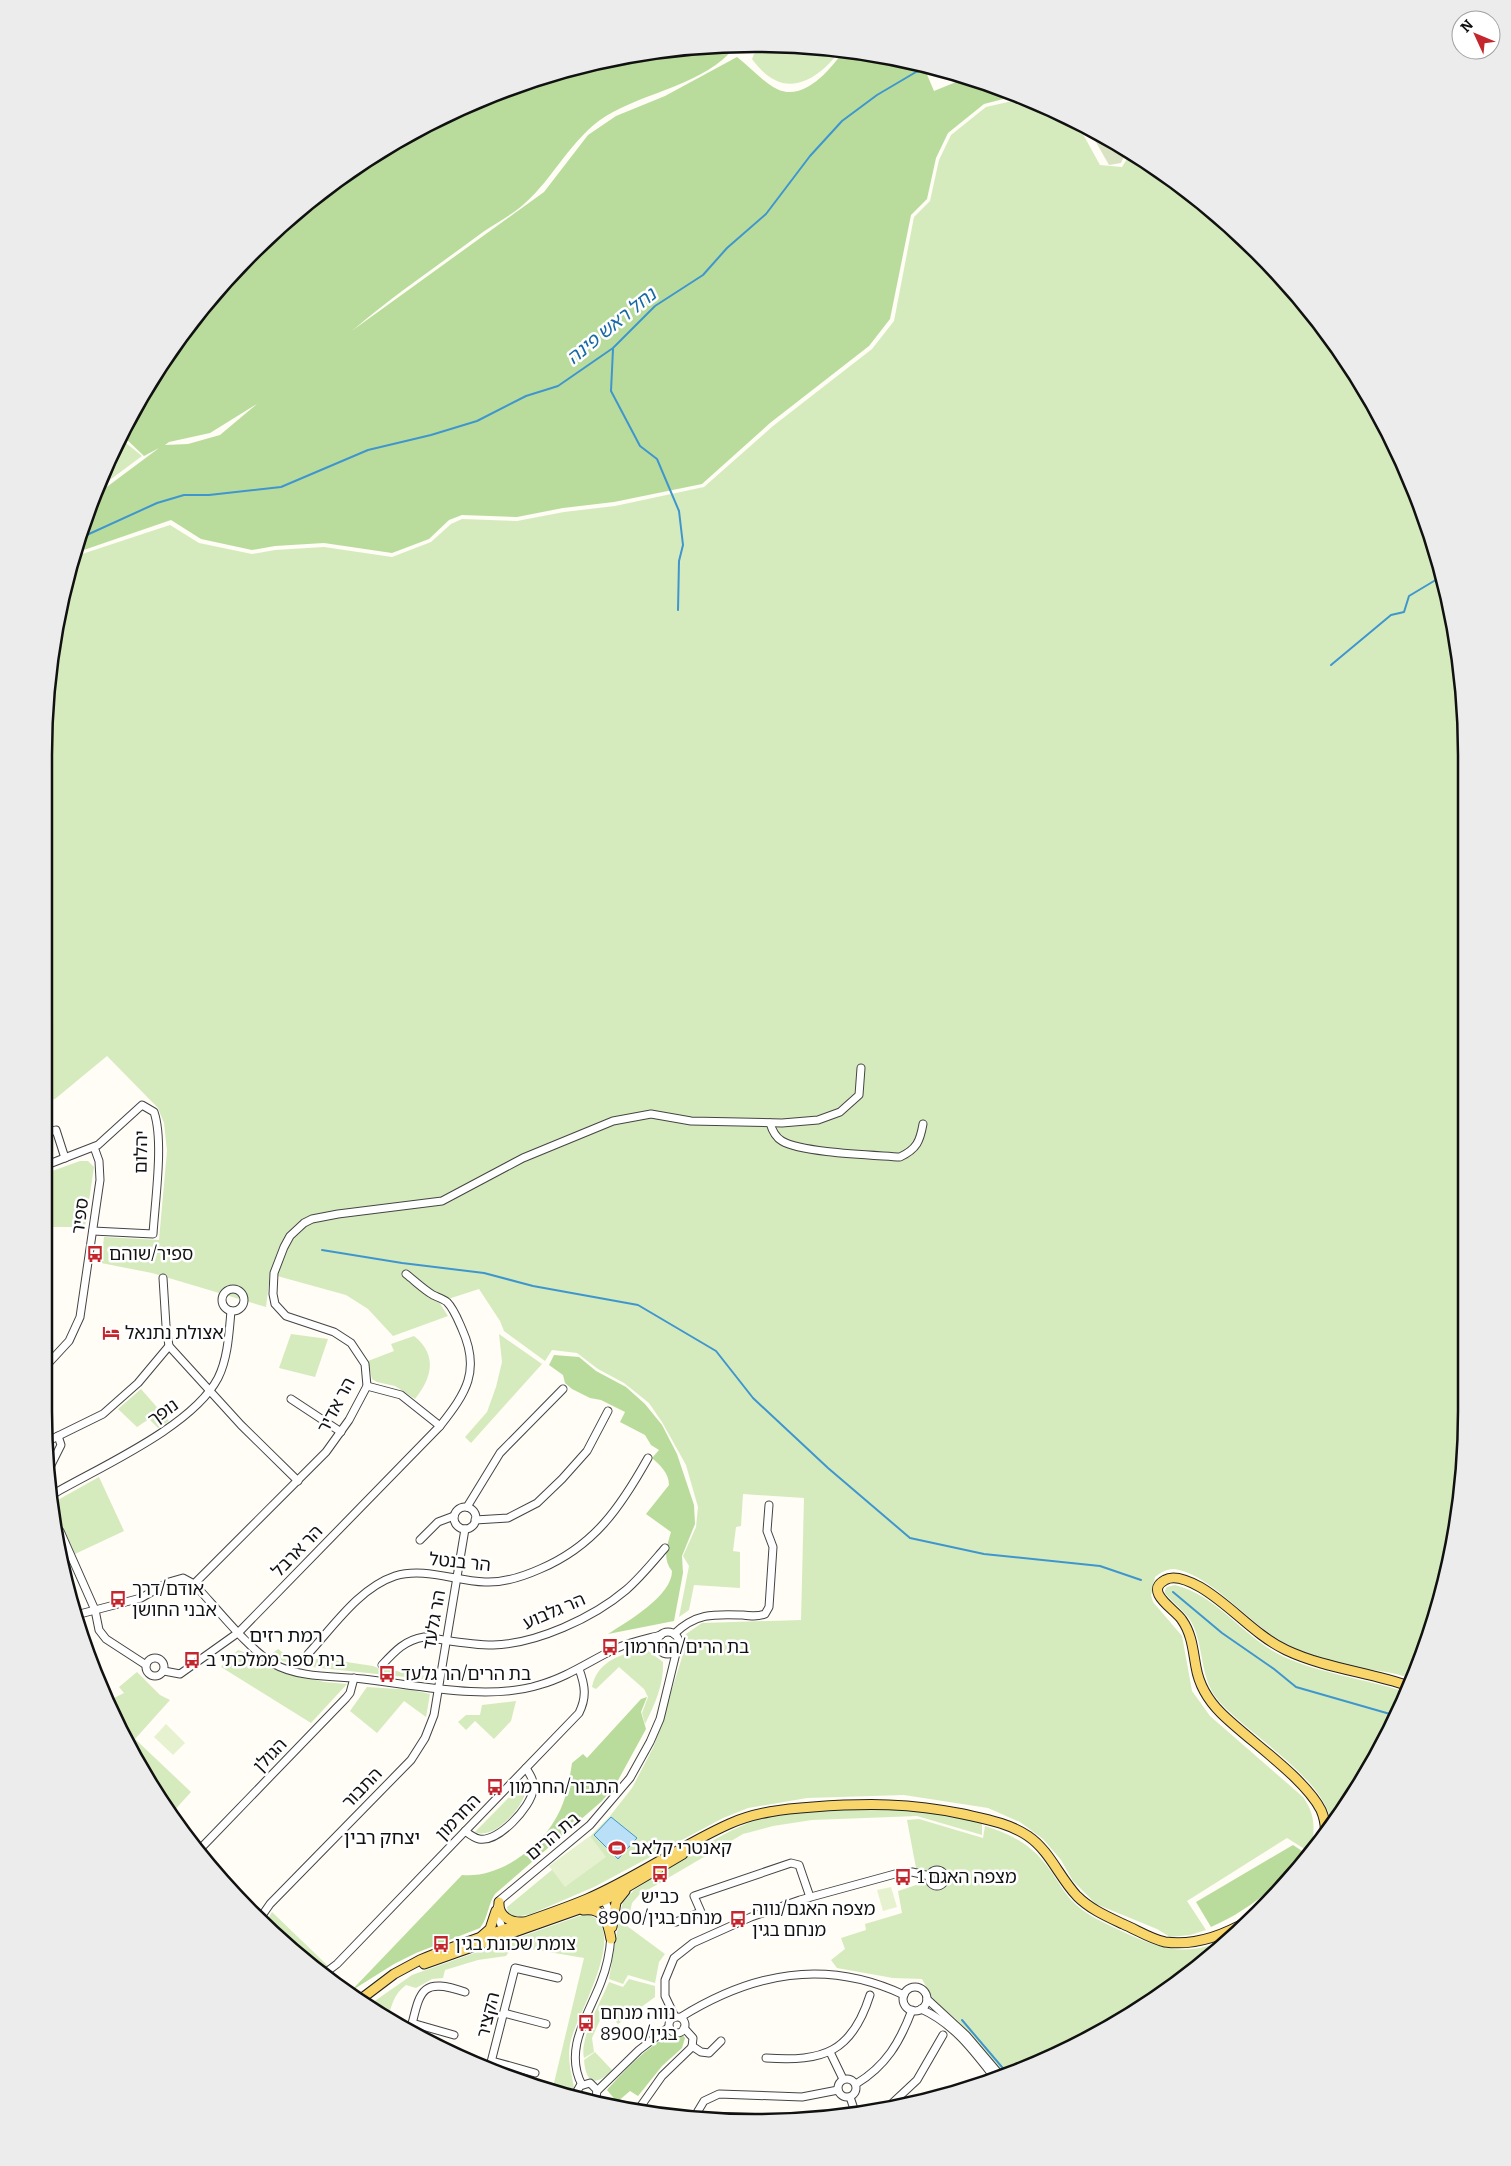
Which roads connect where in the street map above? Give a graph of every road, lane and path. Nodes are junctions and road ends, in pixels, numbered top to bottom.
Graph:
1 (861, 1068) dead end
2 (770, 1123) junction
3 (923, 1124) dead end
4 (52, 1131) edge
5 (94, 1147) junction
6 (65, 1158) junction
7 (52, 1163) edge
8 (93, 1231) junction
9 (406, 1274) dead end
10 (164, 1278) dead end
11 (231, 1311) dead end
12 (169, 1346) junction
13 (52, 1359) edge
14 (367, 1386) junction
15 (563, 1389) dead end
16 (210, 1391) junction
17 (291, 1399) dead end
18 (608, 1411) dead end
19 (440, 1426) junction
20 (341, 1432) junction
21 (58, 1436) junction
22 (53, 1438) edge
23 (648, 1458) dead end
24 (54, 1460) edge
25 (298, 1481) junction
26 (58, 1491) edge
27 (769, 1505) dead end
28 (467, 1507) junction
29 (454, 1516) junction
30 (475, 1520) junction
31 (465, 1529) junction
32 (420, 1540) dead end
33 (65, 1543) edge
34 (665, 1548) dead end
35 (457, 1578) junction
36 (194, 1584) junction
37 (95, 1610) junction
38 (83, 1613) edge
39 (239, 1632) junction
40 (674, 1634) junction
41 (661, 1635) junction
42 (446, 1640) junction
43 (635, 1643) junction
44 (678, 1646) junction
45 (660, 1650) junction
46 (308, 1654) dead end
47 (382, 1664) dead end
48 (146, 1665) junction
49 (578, 1669) junction
50 (164, 1670) junction
51 (671, 1674) junction
52 (354, 1678) junction
53 (1403, 1684) edge
54 (438, 1687) junction
55 (526, 1768) junction
56 (766, 1813) junction
57 (1324, 1823) edge
58 (465, 1831) junction
59 (204, 1845) edge
60 (930, 1876) dead end
61 (639, 1881) junction
62 (603, 1896) junction
63 (810, 1898) junction
64 (498, 1907) junction
65 (576, 1911) junction
66 (264, 1913) edge
67 (528, 1921) junction
68 (676, 1922) dead end
69 (612, 1927) junction
70 (1228, 1931) edge
71 (504, 1933) junction
72 (480, 1938) junction
73 (611, 1938) junction
74 (330, 1970) edge
75 (394, 1974) junction
76 (558, 1978) dead end
77 (465, 1992) dead end
78 (366, 1995) edge
79 (870, 1995) dead end
80 (904, 1995) junction
81 (927, 1999) junction
82 (921, 2009) junction
83 (912, 2010) junction
84 (504, 2013) junction
85 (678, 2017) junction
86 (412, 2023) joint
87 (546, 2024) dead end
88 (669, 2028) junction
89 (684, 2028) junction
90 (454, 2035) dead end
91 (943, 2035) dead end
92 (721, 2041) dead end
93 (692, 2046) junction
94 (830, 2052) junction
95 (766, 2058) dead end
96 (492, 2061) joint
97 (996, 2071) edge
98 (535, 2073) dead end
99 (990, 2073) edge
100 (843, 2079) junction
101 (856, 2084) junction
102 (582, 2085) junction
103 (838, 2090) junction
104 (578, 2091) edge
105 (596, 2095) edge
106 (850, 2097) junction
107 (896, 2099) edge
108 (642, 2104) edge
109 (853, 2106) edge
110 (698, 2111) edge

1 - 2 street, הר אדיר
2 - 3 street
2 - 14 street, הר אדיר
4 - 6 street
5 - 6 street, יהלום
5 - 8 street, ספיר
5 - 8 street, יהלום
6 - 7 street, יהלום
8 - 13 street, ספיר
9 - 19 street, הר ארבל
10 - 12 street
11 - 16 street, נופך
12 - 16 street
12 - 21 street
14 - 19 street
14 - 20 street, הר אדיר
15 - 28 street
16 - 25 street
16 - 26 street, נופך
17 - 20 street
18 - 30 street
19 - 39 street, הר ארבל
20 - 25 street, הר אדיר
21 - 22 street
21 - 24 street
23 - 35 street, הר בנטל
25 - 36 street, הר אדיר
27 - 40 street
28 - 29 street
28 - 30 street
29 - 31 street
29 - 32 street
30 - 31 street
31 - 35 street, הר גלעד
33 - 37 street
34 - 42 street, הר גלבוע
35 - 42 street, הר גלעד
35 - 46 street, הר בנטל
36 - 37 street
36 - 39 street
37 - 38 street
37 - 48 street
39 - 50 street, הר ארבל
39 - 52 street
40 - 41 street
40 - 44 street
41 - 43 street
41 - 45 street
42 - 47 street, הר גלבוע
42 - 54 street, הר גלעד
43 - 45 street
43 - 49 street
44 - 45 street
44 - 51 street, בת הרים
45 - 51 street
48 - 50 street
48 - 50 street
49 - 54 street
49 - 55 street, החרמון
51 - 64 street, בת הרים
52 - 54 street
52 - 59 street, הגולן
53 - 57 main road
54 - 66 street, התבור
55 - 58 street, החרמון
55 - 58 street
56 - 61 main road
56 - 62 main road
56 - 70 main road
58 - 74 street, החרמון
60 - 63 street
61 - 62 main road
61 - 69 main road
62 - 65 main road
62 - 67 main road
62 - 69 street
63 - 68 street
63 - 85 street
64 - 67 main road
64 - 71 street
64 - 72 main road
65 - 71 main road
65 - 73 main road
67 - 71 main road
69 - 73 street
71 - 72 main road
71 - 75 main road
72 - 75 main road
73 - 102 street
75 - 78 main road
76 - 84 street, הקציר
77 - 86 street
79 - 94 street
80 - 81 street
80 - 83 street
80 - 85 street
81 - 82 street
81 - 97 street
82 - 83 street
82 - 99 street
83 - 101 street
84 - 87 street
84 - 96 street, הקציר
85 - 88 street
85 - 89 street
86 - 90 street
88 - 89 street
88 - 105 street
89 - 93 street
91 - 107 street
92 - 93 street
93 - 108 street
94 - 95 street
94 - 100 street
96 - 98 street
100 - 101 street
100 - 103 street
101 - 106 street
102 - 104 street
102 - 105 street
103 - 106 street
103 - 110 street
106 - 109 street

